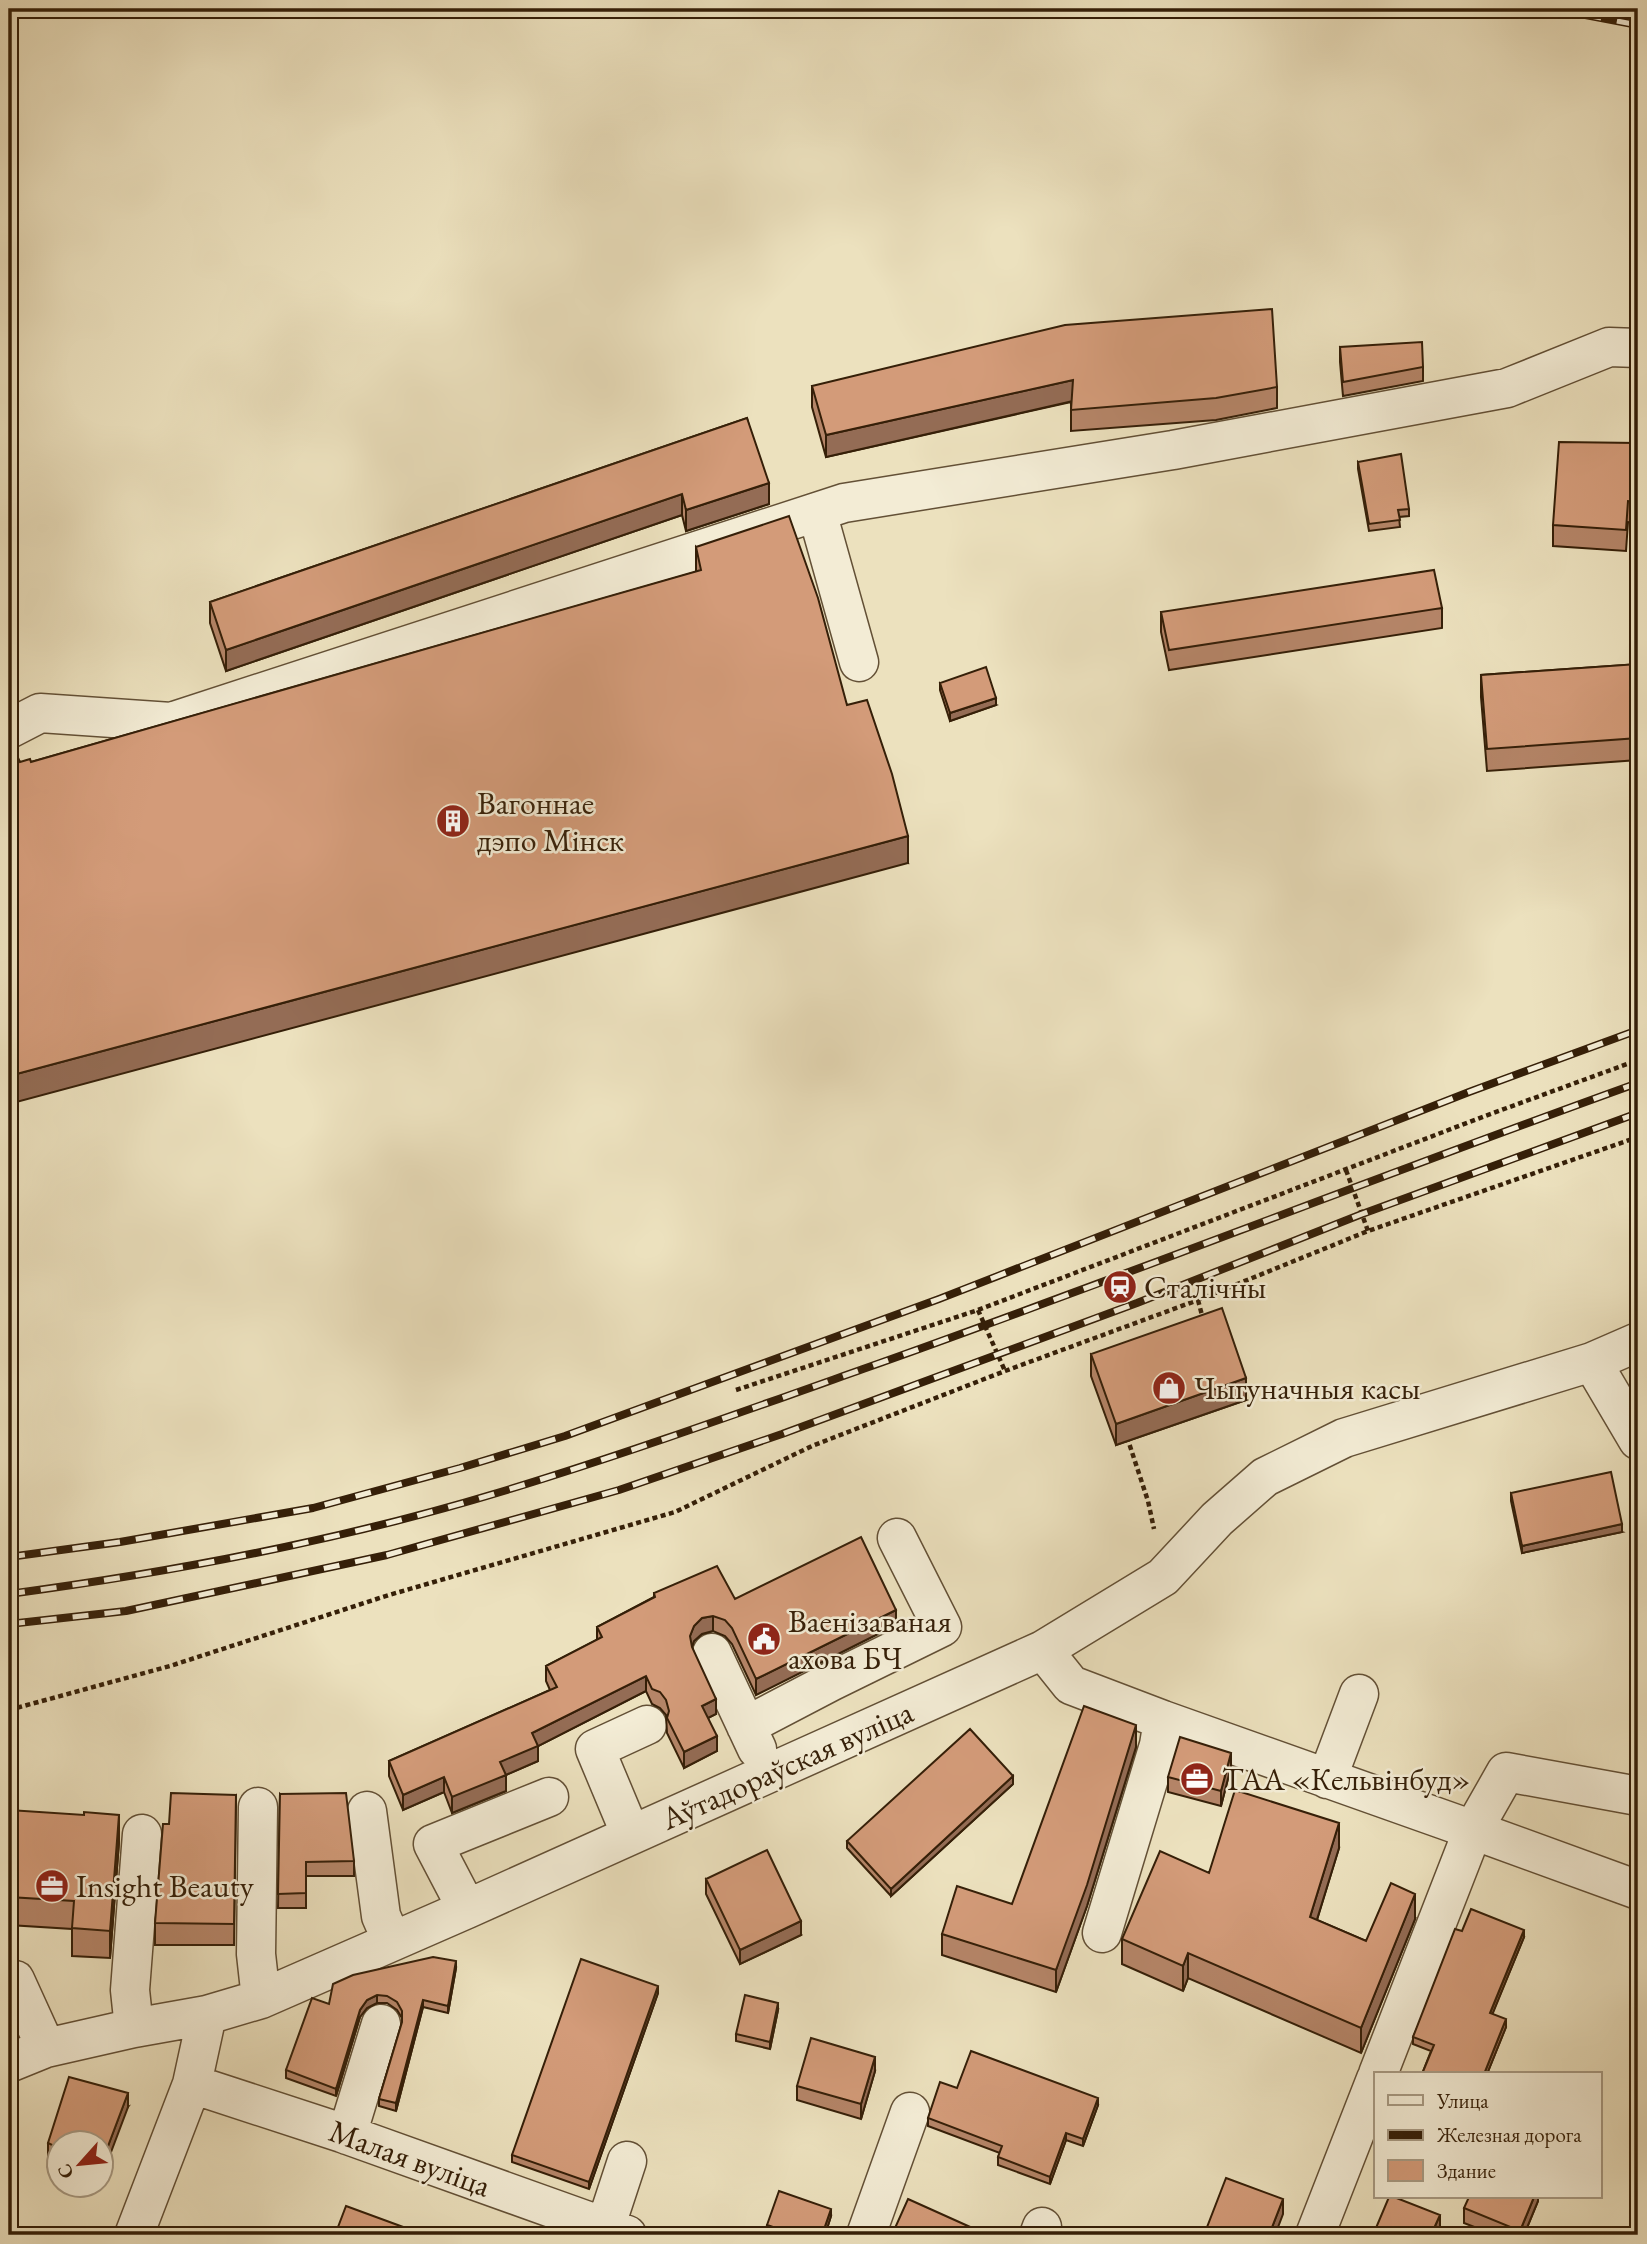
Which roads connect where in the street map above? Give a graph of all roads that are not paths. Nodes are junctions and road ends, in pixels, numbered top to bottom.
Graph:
1 (1638, 348) edge
2 (817, 512) junction
3 (859, 662) dead end
4 (9, 729) edge
5 (1638, 1342) edge
6 (1591, 1362) junction
7 (1638, 1440) edge
8 (897, 1538) dead end
9 (1043, 1650) junction
10 (712, 1653) dead end
11 (1359, 1695) dead end
12 (1163, 1720) junction
13 (646, 1726) dead end
14 (747, 1726) junction
15 (770, 1772) junction
16 (1327, 1779) junction
17 (1638, 1796) edge
18 (548, 1797) dead end
19 (258, 1807) dead end
20 (367, 1811) dead end
21 (1473, 1830) junction
22 (142, 1834) dead end
23 (631, 1835) junction
24 (1638, 1890) edge
25 (467, 1909) junction
26 (1102, 1933) dead end
27 (392, 1941) junction
28 (9, 1979) edge
29 (261, 1999) junction
30 (207, 2015) junction
31 (381, 2024) dead end
32 (134, 2028) junction
33 (46, 2048) junction
34 (9, 2063) edge
35 (1379, 2072) edge
36 (192, 2084) junction
37 (1374, 2084) edge
38 (910, 2112) dead end
39 (347, 2136) junction
40 (627, 2161) dead end
41 (616, 2231) edge
42 (134, 2235) edge
43 (866, 2235) edge
44 (1315, 2235) edge

1 - 2 street
2 - 3 street
2 - 4 street
5 - 6 street, Аўтадораўская вуліца
6 - 7 street
6 - 9 street, Аўтадораўская вуліца
8 - 14 street
9 - 12 street
9 - 15 street, Аўтадораўская вуліца
10 - 14 street
11 - 16 street
12 - 16 street
12 - 26 street
13 - 23 street
14 - 15 street
15 - 23 street, Аўтадораўская вуліца
16 - 21 street
17 - 21 street
18 - 25 street
19 - 29 street
20 - 27 street
21 - 24 street
21 - 35 street
22 - 32 street
23 - 25 street, Аўтадораўская вуліца
25 - 27 street, Аўтадораўская вуліца
27 - 29 street, Аўтадораўская вуліца
28 - 33 street
29 - 30 street, Аўтадораўская вуліца
30 - 32 street, Аўтадораўская вуліца
30 - 36 street
31 - 39 street
32 - 33 street, Аўтадораўская вуліца
33 - 34 street, Аўтадораўская вуліца
36 - 39 street, Малая вуліца
36 - 42 street
37 - 44 street
38 - 43 street
39 - 41 street, Малая вуліца
40 - 41 street

